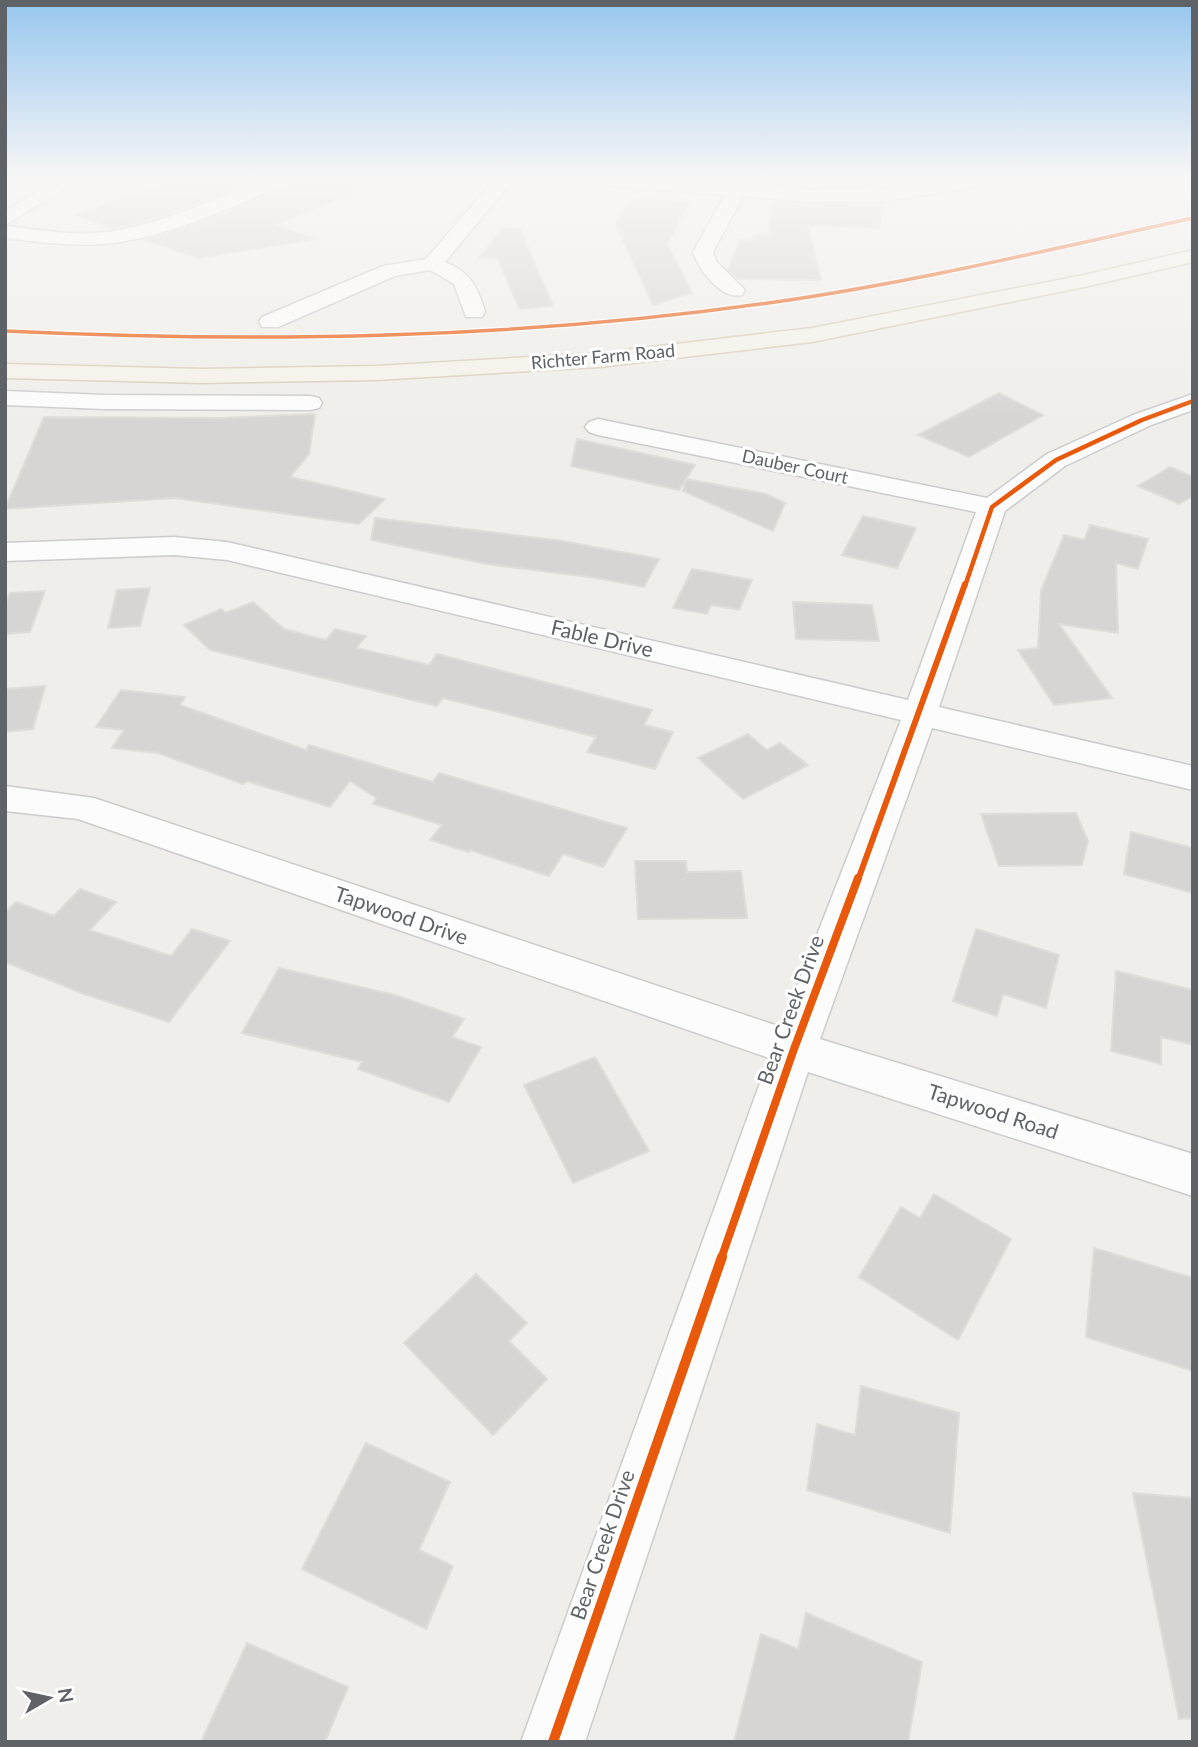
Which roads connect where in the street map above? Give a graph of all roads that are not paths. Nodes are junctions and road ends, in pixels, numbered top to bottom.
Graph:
1 (434, 262) edge
2 (707, 262) edge
3 (1074, 262) edge
4 (1169, 262) edge
5 (432, 264) junction
6 (734, 290) dead end
7 (474, 312) dead end
8 (270, 322) dead end
9 (5, 351) edge
10 (5, 371) edge
11 (5, 398) edge
12 (1193, 401) edge
13 (310, 403) dead end
14 (598, 427) dead end
15 (992, 507) junction
16 (5, 552) edge
17 (920, 714) junction
18 (1193, 778) edge
19 (5, 798) edge
20 (794, 1049) junction
21 (1193, 1175) edge
22 (553, 1742) edge

1 - 5 street
2 - 6 street
3 - 9 main road, Richter Farm Road
4 - 10 main road, Richter Farm Road
5 - 7 street
5 - 8 street
11 - 13 street
12 - 15 street
14 - 15 street, Dauber Court
15 - 17 street, Bear Creek Drive
16 - 17 street, Fable Drive
17 - 18 street, Fable Drive
17 - 20 street, Bear Creek Drive
19 - 20 street, Tapwood Drive
20 - 21 street, Tapwood Road
20 - 22 street, Bear Creek Drive

